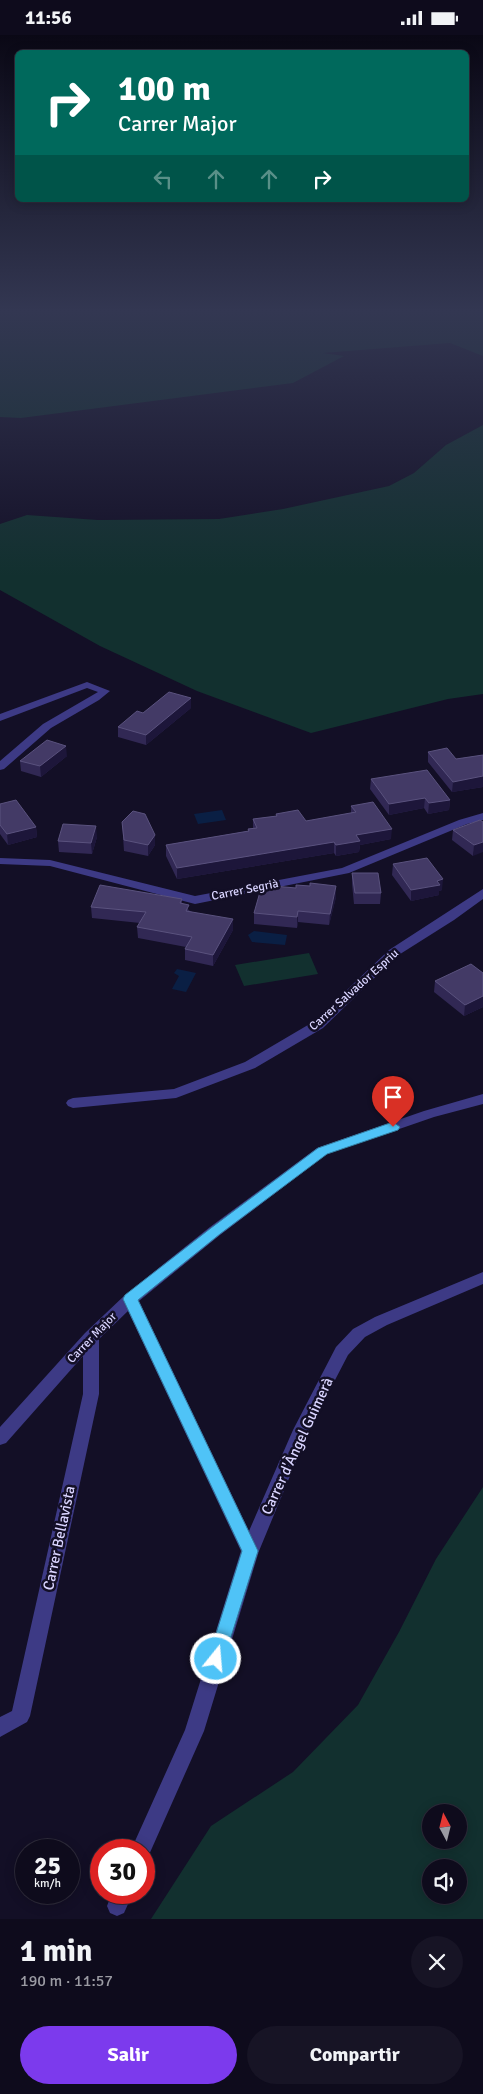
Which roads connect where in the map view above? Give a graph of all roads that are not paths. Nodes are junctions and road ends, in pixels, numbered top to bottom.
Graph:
1 (0, 718) edge
2 (0, 767) edge
3 (483, 817) edge
4 (0, 861) edge
5 (483, 893) edge
6 (483, 1099) edge
7 (72, 1103) dead end
8 (483, 1278) edge
9 (130, 1299) junction
10 (91, 1337) junction
11 (0, 1438) edge
12 (250, 1551) junction
13 (0, 1728) edge
14 (146, 1839) edge

1 - 2 street
3 - 4 street, Carrer Segrià
5 - 7 street, Carrer Salvador Espriu
6 - 9 street, Carrer Major
8 - 12 street, Carrer d'Àngel Guimerà
9 - 10 street, Carrer Major
9 - 12 street
10 - 11 street, Carrer Major
10 - 13 street, Carrer Bellavista
12 - 14 street, Carrer d'Àngel Guimerà

